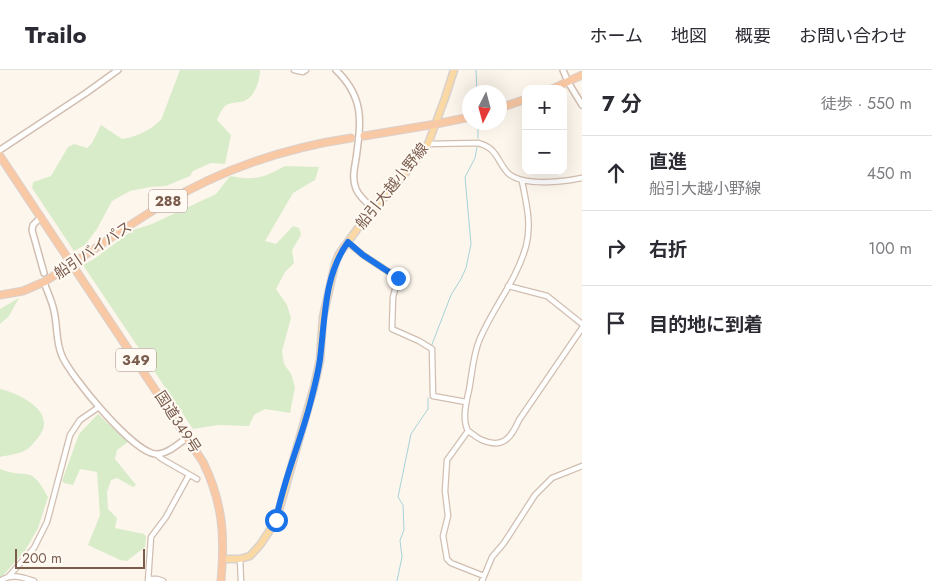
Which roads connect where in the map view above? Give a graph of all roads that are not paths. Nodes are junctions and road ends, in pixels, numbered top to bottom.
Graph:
1 (118, 70) edge
2 (294, 70) edge
3 (306, 70) edge
4 (336, 70) edge
5 (454, 70) edge
6 (563, 70) edge
7 (582, 75) edge
8 (568, 82) junction
9 (561, 85) edge
10 (522, 100) edge
11 (582, 105) edge
12 (507, 106) edge
13 (462, 119) edge
14 (436, 124) junction
15 (364, 136) dead end
16 (351, 138) dead end
17 (428, 144) junction
18 (0, 150) edge
19 (0, 156) edge
20 (582, 178) edge
21 (522, 181) junction
22 (374, 209) junction
23 (42, 217) junction
24 (348, 242) junction
25 (72, 264) junction
26 (44, 273) dead end
27 (44, 282) junction
28 (508, 286) junction
29 (0, 295) edge
30 (582, 324) edge
31 (582, 328) edge
32 (466, 402) junction
33 (99, 406) junction
34 (468, 431) junction
35 (188, 436) junction
36 (156, 454) junction
37 (582, 466) edge
38 (189, 475) junction
39 (197, 479) dead end
40 (223, 559) junction
41 (240, 559) junction
42 (9, 576) junction
43 (483, 578) edge
44 (148, 580) edge
45 (0, 581) edge
46 (34, 581) edge
47 (162, 581) edge
48 (221, 581) edge
49 (241, 581) edge

1 - 18 street
2 - 3 street
4 - 22 street
5 - 14 main road, 船引大越小野線
6 - 8 street
7 - 8 highway
8 - 9 highway
8 - 11 street
10 - 12 highway
13 - 14 highway
14 - 15 highway
14 - 17 main road, 船引大越小野線
16 - 25 highway, 船引バイパス / 288
17 - 21 street
17 - 22 main road, 船引大越小野線
19 - 23 highway, 国道349号 / 349
20 - 21 street
21 - 28 street
22 - 24 main road, 船引大越小野線
23 - 25 highway, 国道349号 / 349
23 - 26 street
24 - 32 street
24 - 41 main road, 船引大越小野線
25 - 27 highway, 船引バイパス / 288
25 - 35 highway, 国道349号 / 349
27 - 29 highway, 船引バイパス / 288
27 - 33 street
28 - 30 street
28 - 32 street
31 - 34 street
32 - 34 street
33 - 36 street
33 - 42 street
34 - 43 street
35 - 36 street
35 - 40 highway, 国道349号 / 349
36 - 38 street
37 - 43 street
38 - 39 street
38 - 44 street
40 - 41 main road
40 - 48 highway, 国道349号 / 349
41 - 49 street
42 - 45 street
42 - 46 street
44 - 47 street

